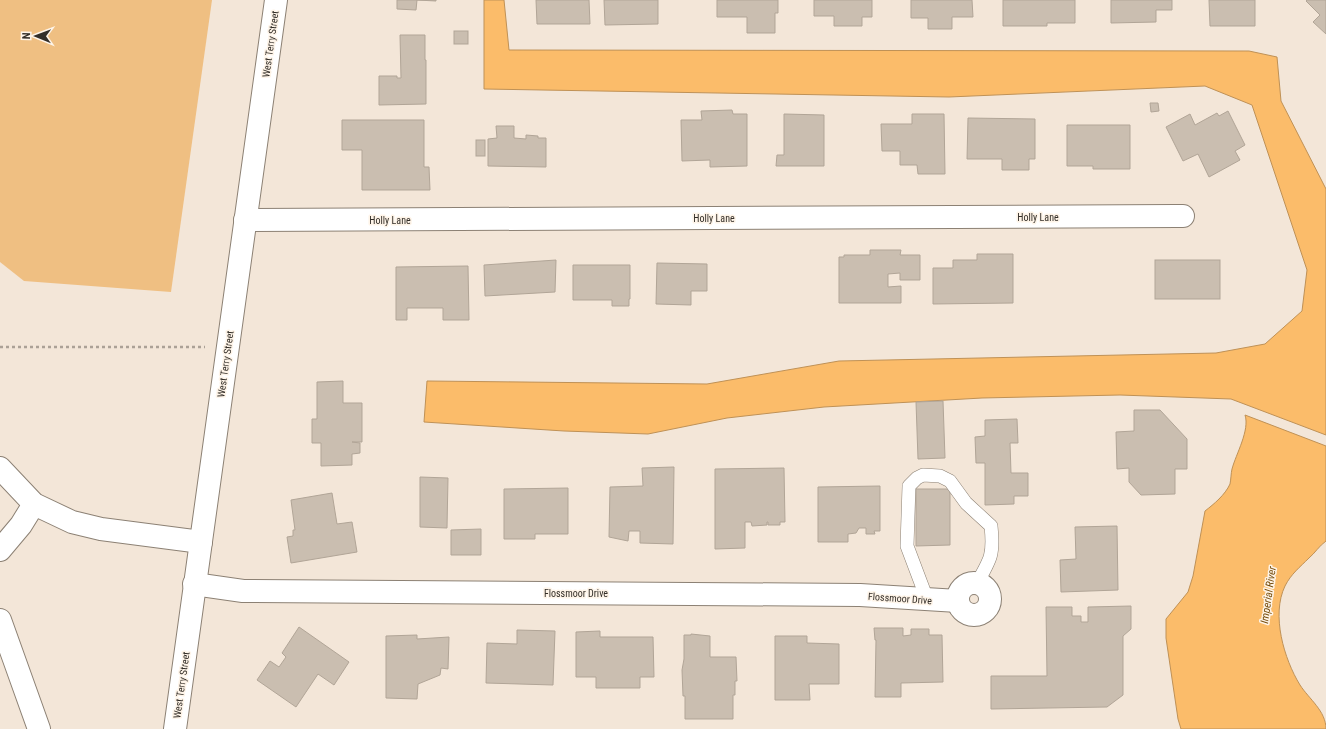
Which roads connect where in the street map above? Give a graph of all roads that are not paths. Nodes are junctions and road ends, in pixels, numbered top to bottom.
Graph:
1 (276, 0) edge
2 (1183, 216) dead end
3 (245, 220) junction
4 (0, 468) edge
5 (34, 504) junction
6 (201, 542) junction
7 (0, 550) edge
8 (978, 583) joint
9 (194, 584) junction
10 (927, 599) junction
11 (0, 620) edge
12 (39, 729) edge
13 (175, 729) edge

1 - 3 street, West Terry Street
2 - 3 street, Holly Lane
3 - 6 street, West Terry Street
4 - 5 street
5 - 6 street
5 - 7 street
6 - 9 street, West Terry Street
8 - 10 street, Flossmoor Drive
8 - 10 lane
9 - 10 street, Flossmoor Drive
9 - 13 street, West Terry Street
11 - 12 street

